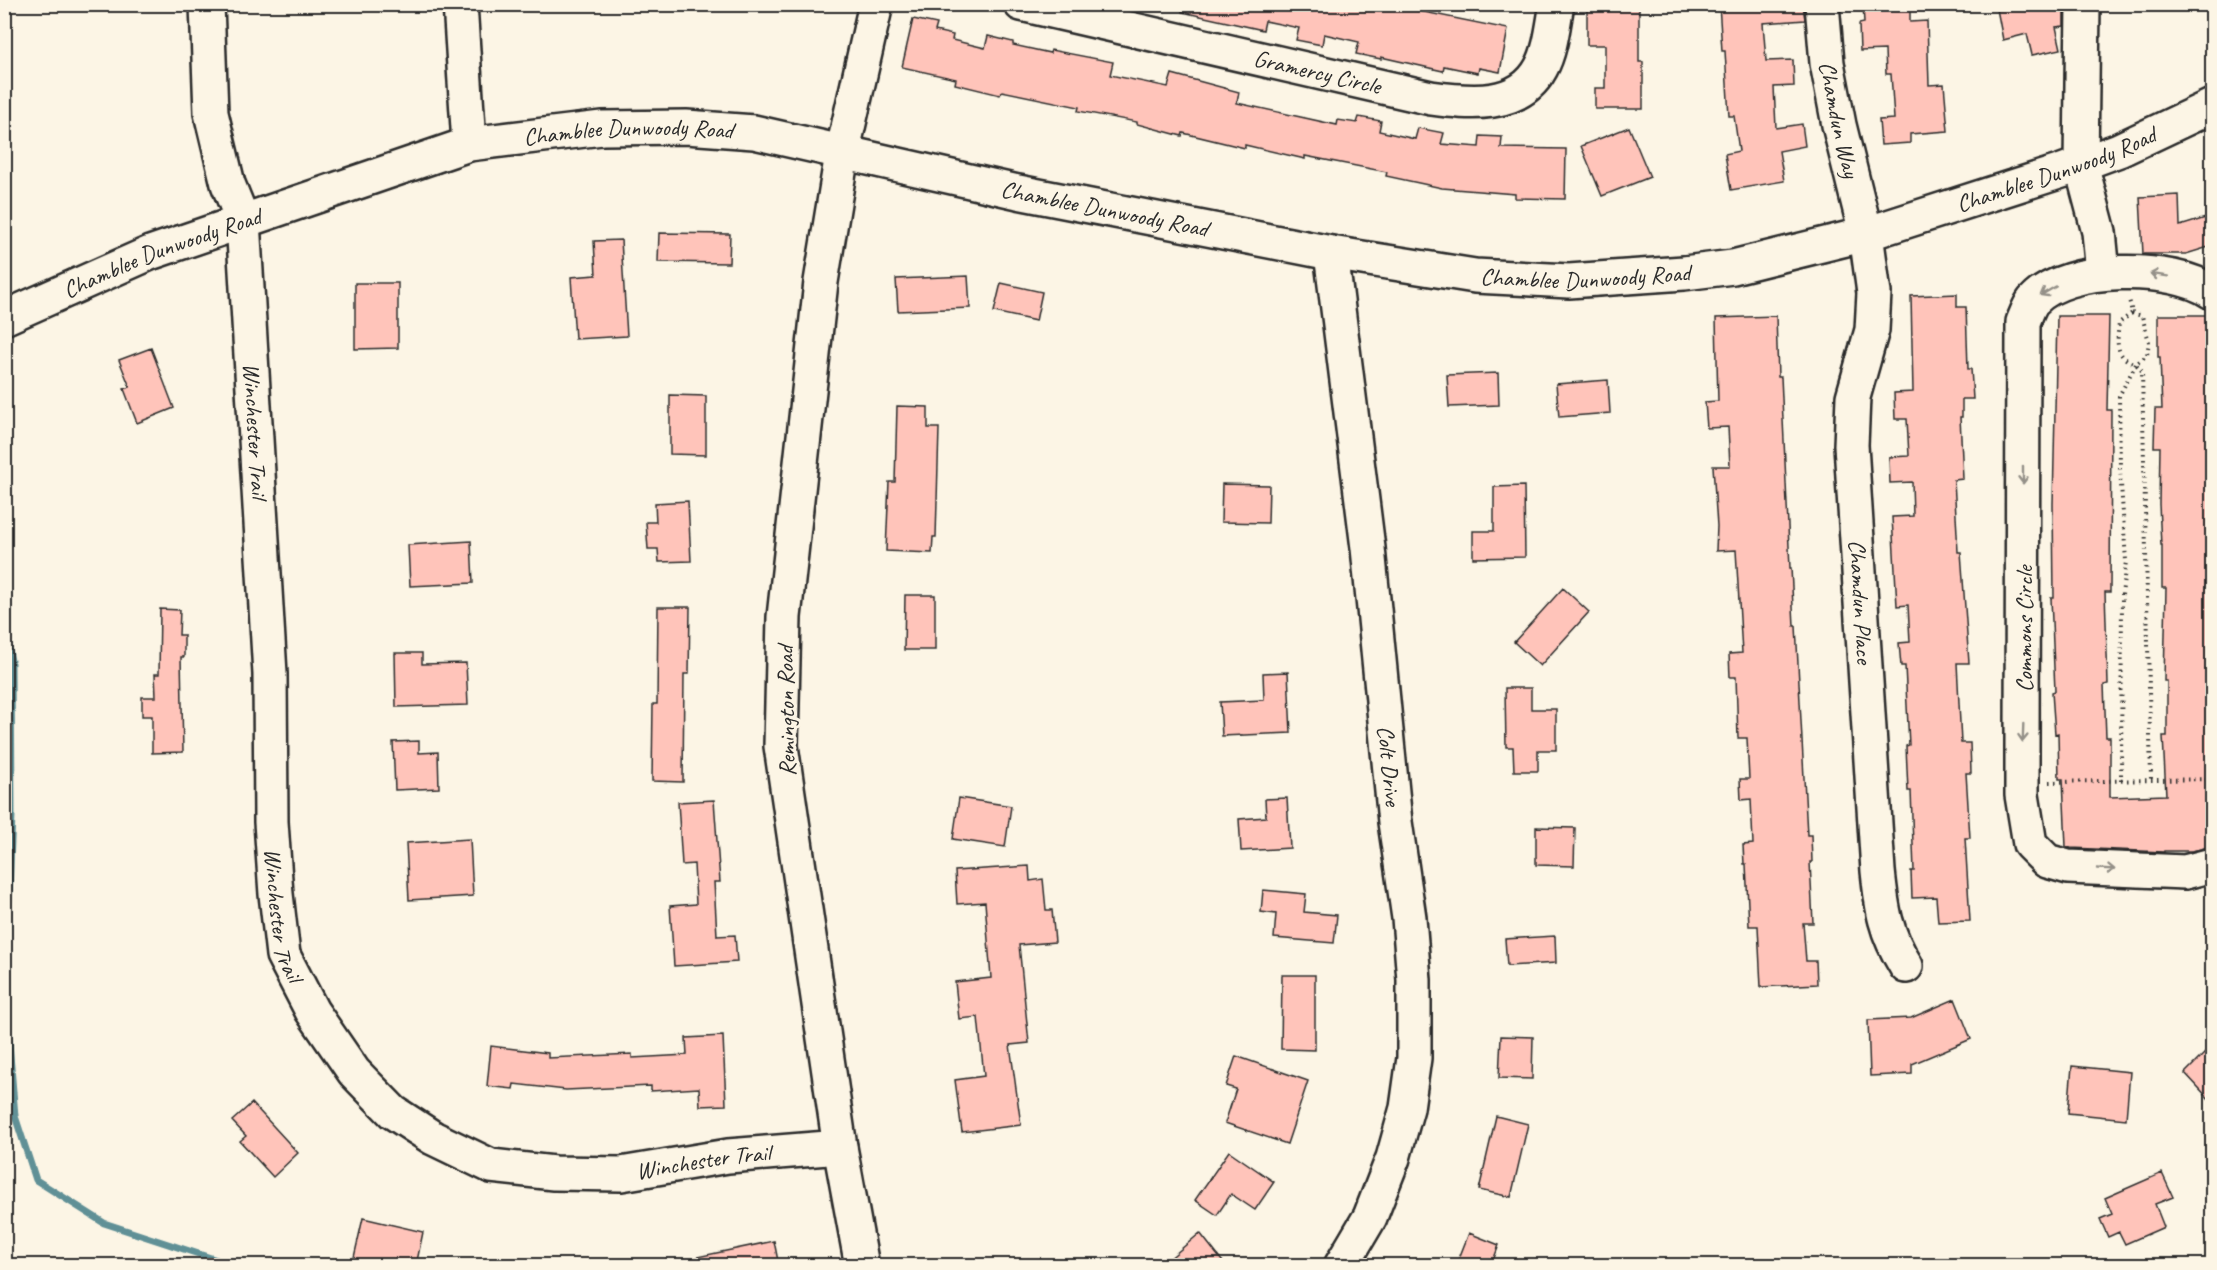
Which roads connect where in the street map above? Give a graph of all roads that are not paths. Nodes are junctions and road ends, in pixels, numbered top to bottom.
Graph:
1 (207, 4) edge
2 (460, 4) edge
3 (876, 4) edge
4 (1021, 4) edge
5 (1557, 4) edge
6 (1822, 4) edge
7 (2083, 4) edge
8 (2212, 106) edge
9 (469, 144) junction
10 (842, 154) junction
11 (2081, 164) junction
12 (243, 221) junction
13 (1866, 234) junction
14 (1331, 254) junction
15 (2103, 273) junction
16 (2212, 292) edge
17 (4, 318) edge
18 (2212, 865) edge
19 (1906, 966) dead end
20 (840, 1146) junction
21 (862, 1266) edge
22 (1341, 1266) edge

1 - 12 street, Winchester Trail
2 - 9 street
3 - 10 street
4 - 5 street, Gramercy Circle
6 - 13 street, Chamdun Way
7 - 11 street
8 - 11 street, Chamblee Dunwoody Road
9 - 10 street, Chamblee Dunwoody Road
9 - 12 street, Chamblee Dunwoody Road
10 - 14 street, Chamblee Dunwoody Road
10 - 20 street, Remington Road
11 - 13 street, Chamblee Dunwoody Road
11 - 15 street
12 - 17 street, Chamblee Dunwoody Road
12 - 20 street, Winchester Trail
13 - 14 street, Chamblee Dunwoody Road
13 - 19 street, Chamdun Place
14 - 22 street, Colt Drive
16 -> 15 street, Commons Circle
15 -> 18 street, Commons Circle
20 - 21 street, Remington Road

